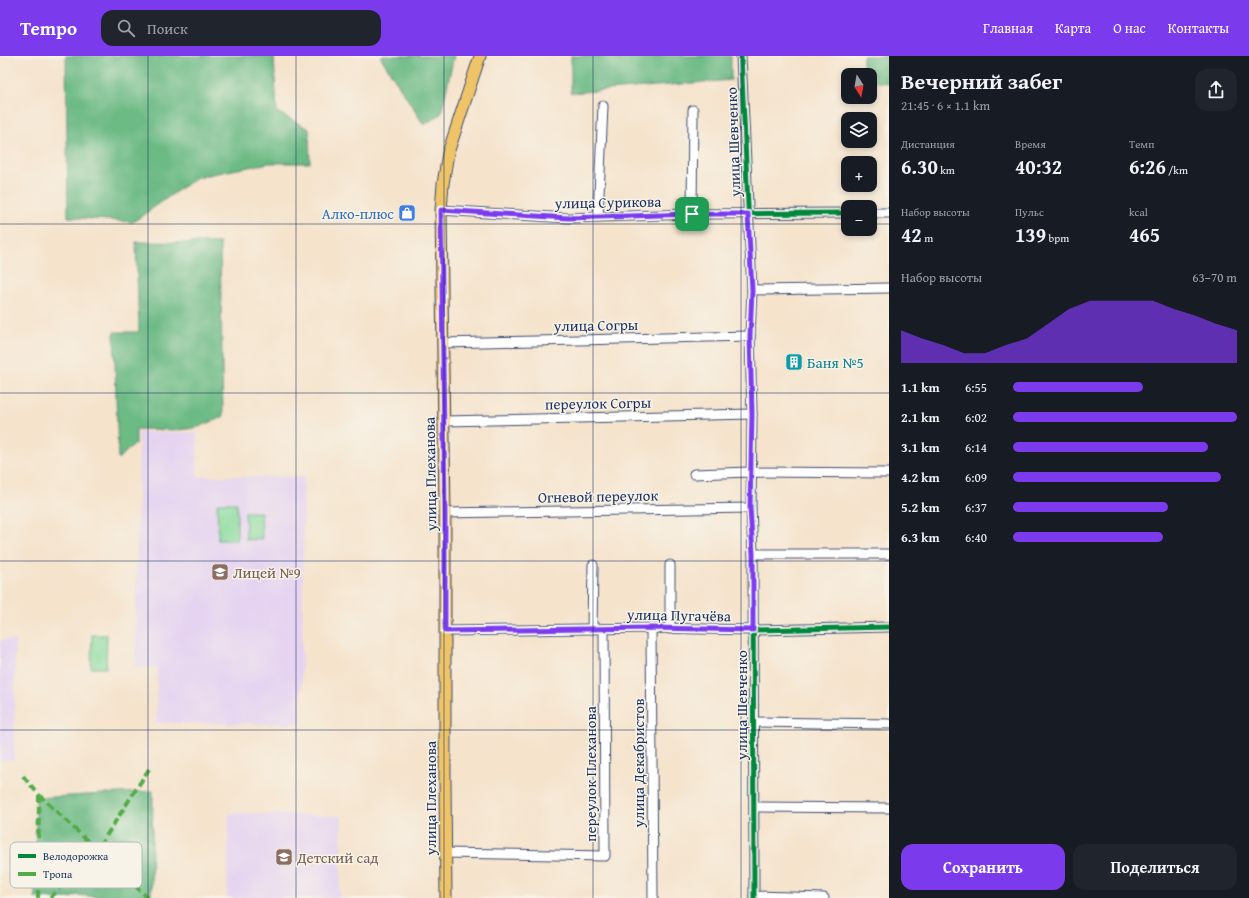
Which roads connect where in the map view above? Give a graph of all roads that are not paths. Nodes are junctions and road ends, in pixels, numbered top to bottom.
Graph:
1 (480, 56) edge
2 (741, 56) edge
3 (603, 106) dead end
4 (694, 110) dead end
5 (441, 210) junction
6 (841, 213) edge
7 (877, 213) edge
8 (692, 214) junction
9 (748, 214) junction
10 (889, 214) edge
11 (598, 217) junction
12 (889, 288) edge
13 (752, 290) junction
14 (750, 336) junction
15 (443, 343) junction
16 (752, 414) junction
17 (444, 420) junction
18 (751, 472) junction
19 (889, 473) edge
20 (694, 474) dead end
21 (750, 508) junction
22 (445, 513) junction
23 (753, 554) junction
24 (889, 554) edge
25 (593, 565) dead end
26 (670, 565) dead end
27 (889, 627) edge
28 (651, 628) junction
29 (592, 629) junction
30 (604, 629) junction
31 (670, 629) junction
32 (753, 630) junction
33 (445, 631) junction
34 (754, 722) junction
35 (889, 724) edge
36 (754, 807) junction
37 (889, 808) edge
38 (445, 853) junction
39 (754, 897) edge
40 (446, 898) edge
41 (653, 898) edge
42 (824, 898) edge

1 - 5 main road, улица Плеханова
2 - 9 street, улица Шевченко
3 - 11 street
4 - 8 street
5 - 11 street, улица Сурикова
5 - 15 main road, улица Плеханова
6 - 9 street, улица Сурикова
7 - 10 street
8 - 9 street, улица Сурикова
8 - 11 street, улица Сурикова
9 - 13 street, улица Шевченко
12 - 13 street
13 - 14 street, улица Шевченко
14 - 15 street, улица Согры
14 - 16 street, улица Шевченко
15 - 17 main road, улица Плеханова
16 - 17 street, переулок Согры
16 - 18 street, улица Шевченко
17 - 22 main road, улица Плеханова
18 - 19 street
18 - 20 street
18 - 21 street, улица Шевченко
21 - 22 street, Огневой переулок
21 - 23 street, улица Шевченко
22 - 33 main road, улица Плеханова
23 - 24 street
23 - 32 street, улица Шевченко
25 - 29 street
26 - 31 street
27 - 32 street, улица Пугачёва
28 - 30 street, улица Пугачёва
28 - 31 street, улица Пугачёва
28 - 41 street, улица Декабристов
29 - 30 street, улица Пугачёва
29 - 33 street, улица Пугачёва
30 - 38 street, переулок Плеханова
31 - 32 street, улица Пугачёва
32 - 34 street, улица Шевченко
33 - 38 main road, улица Плеханова
34 - 35 street
34 - 36 street, улица Шевченко
36 - 37 street
36 - 39 street, улица Шевченко
38 - 40 main road, улица Плеханова
39 - 42 street

